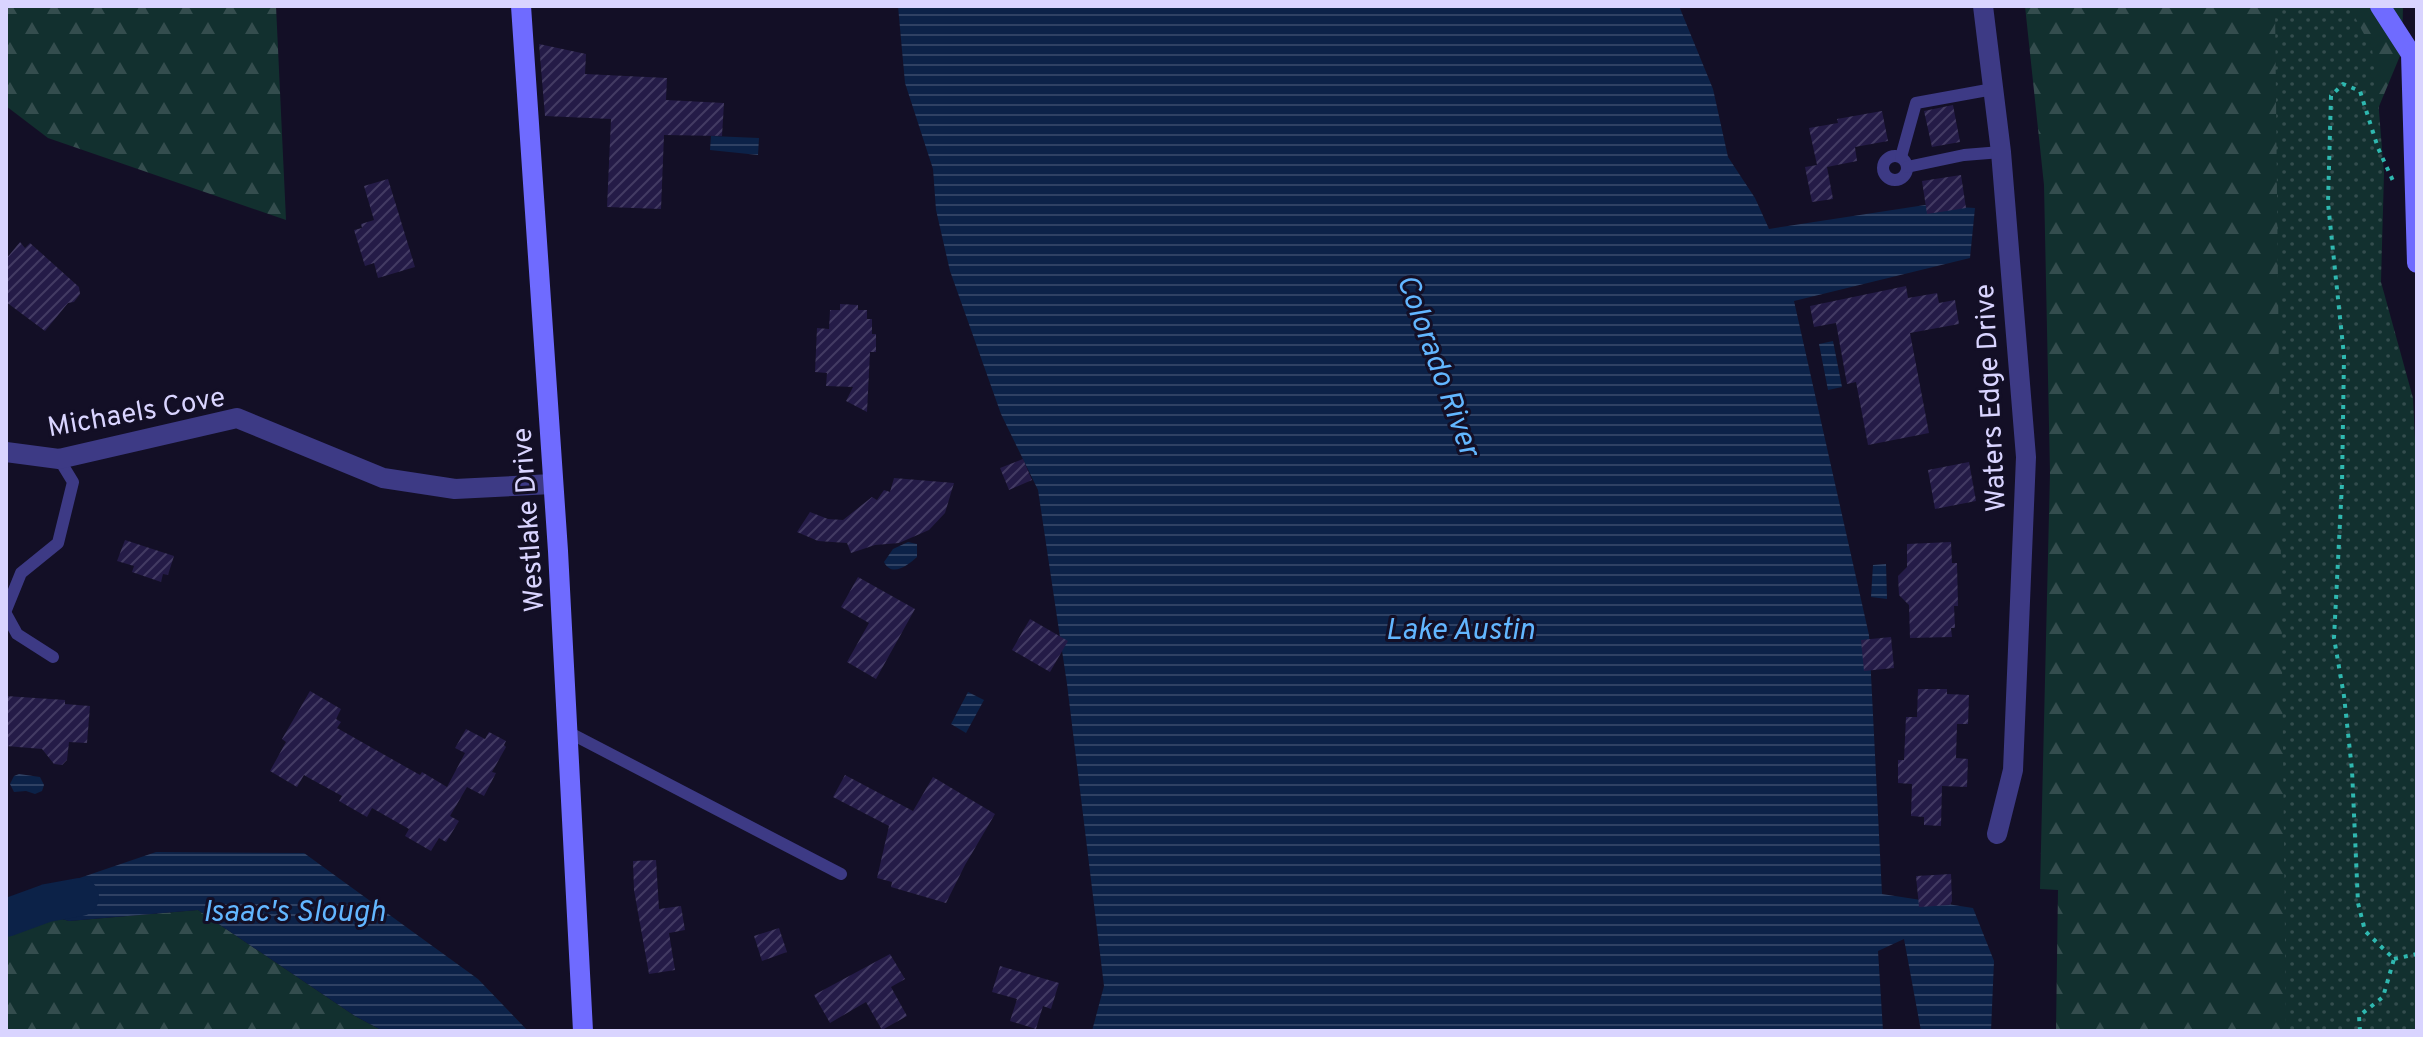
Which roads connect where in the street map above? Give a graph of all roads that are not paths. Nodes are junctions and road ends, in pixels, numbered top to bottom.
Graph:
1 (521, 6) edge
2 (1983, 6) edge
3 (2380, 6) edge
4 (2414, 54) edge
5 (1993, 89) junction
6 (2001, 152) junction
7 (2417, 263) edge
8 (6, 452) edge
9 (59, 459) junction
10 (552, 484) junction
11 (6, 612) edge
12 (53, 657) dead end
13 (568, 732) junction
14 (1997, 834) dead end
15 (841, 874) dead end
16 (583, 1021) edge

1 - 10 street, Westlake Drive
2 - 5 street, Waters Edge Drive
3 - 4 street
4 - 7 street
5 - 6 street, Waters Edge Drive
5 - 6 lane
6 - 14 street, Waters Edge Drive
8 - 9 street, Michaels Cove
9 - 10 street, Michaels Cove
9 - 11 lane
10 - 13 street, Westlake Drive
11 - 12 lane
13 - 15 lane
13 - 16 street, Westlake Drive

